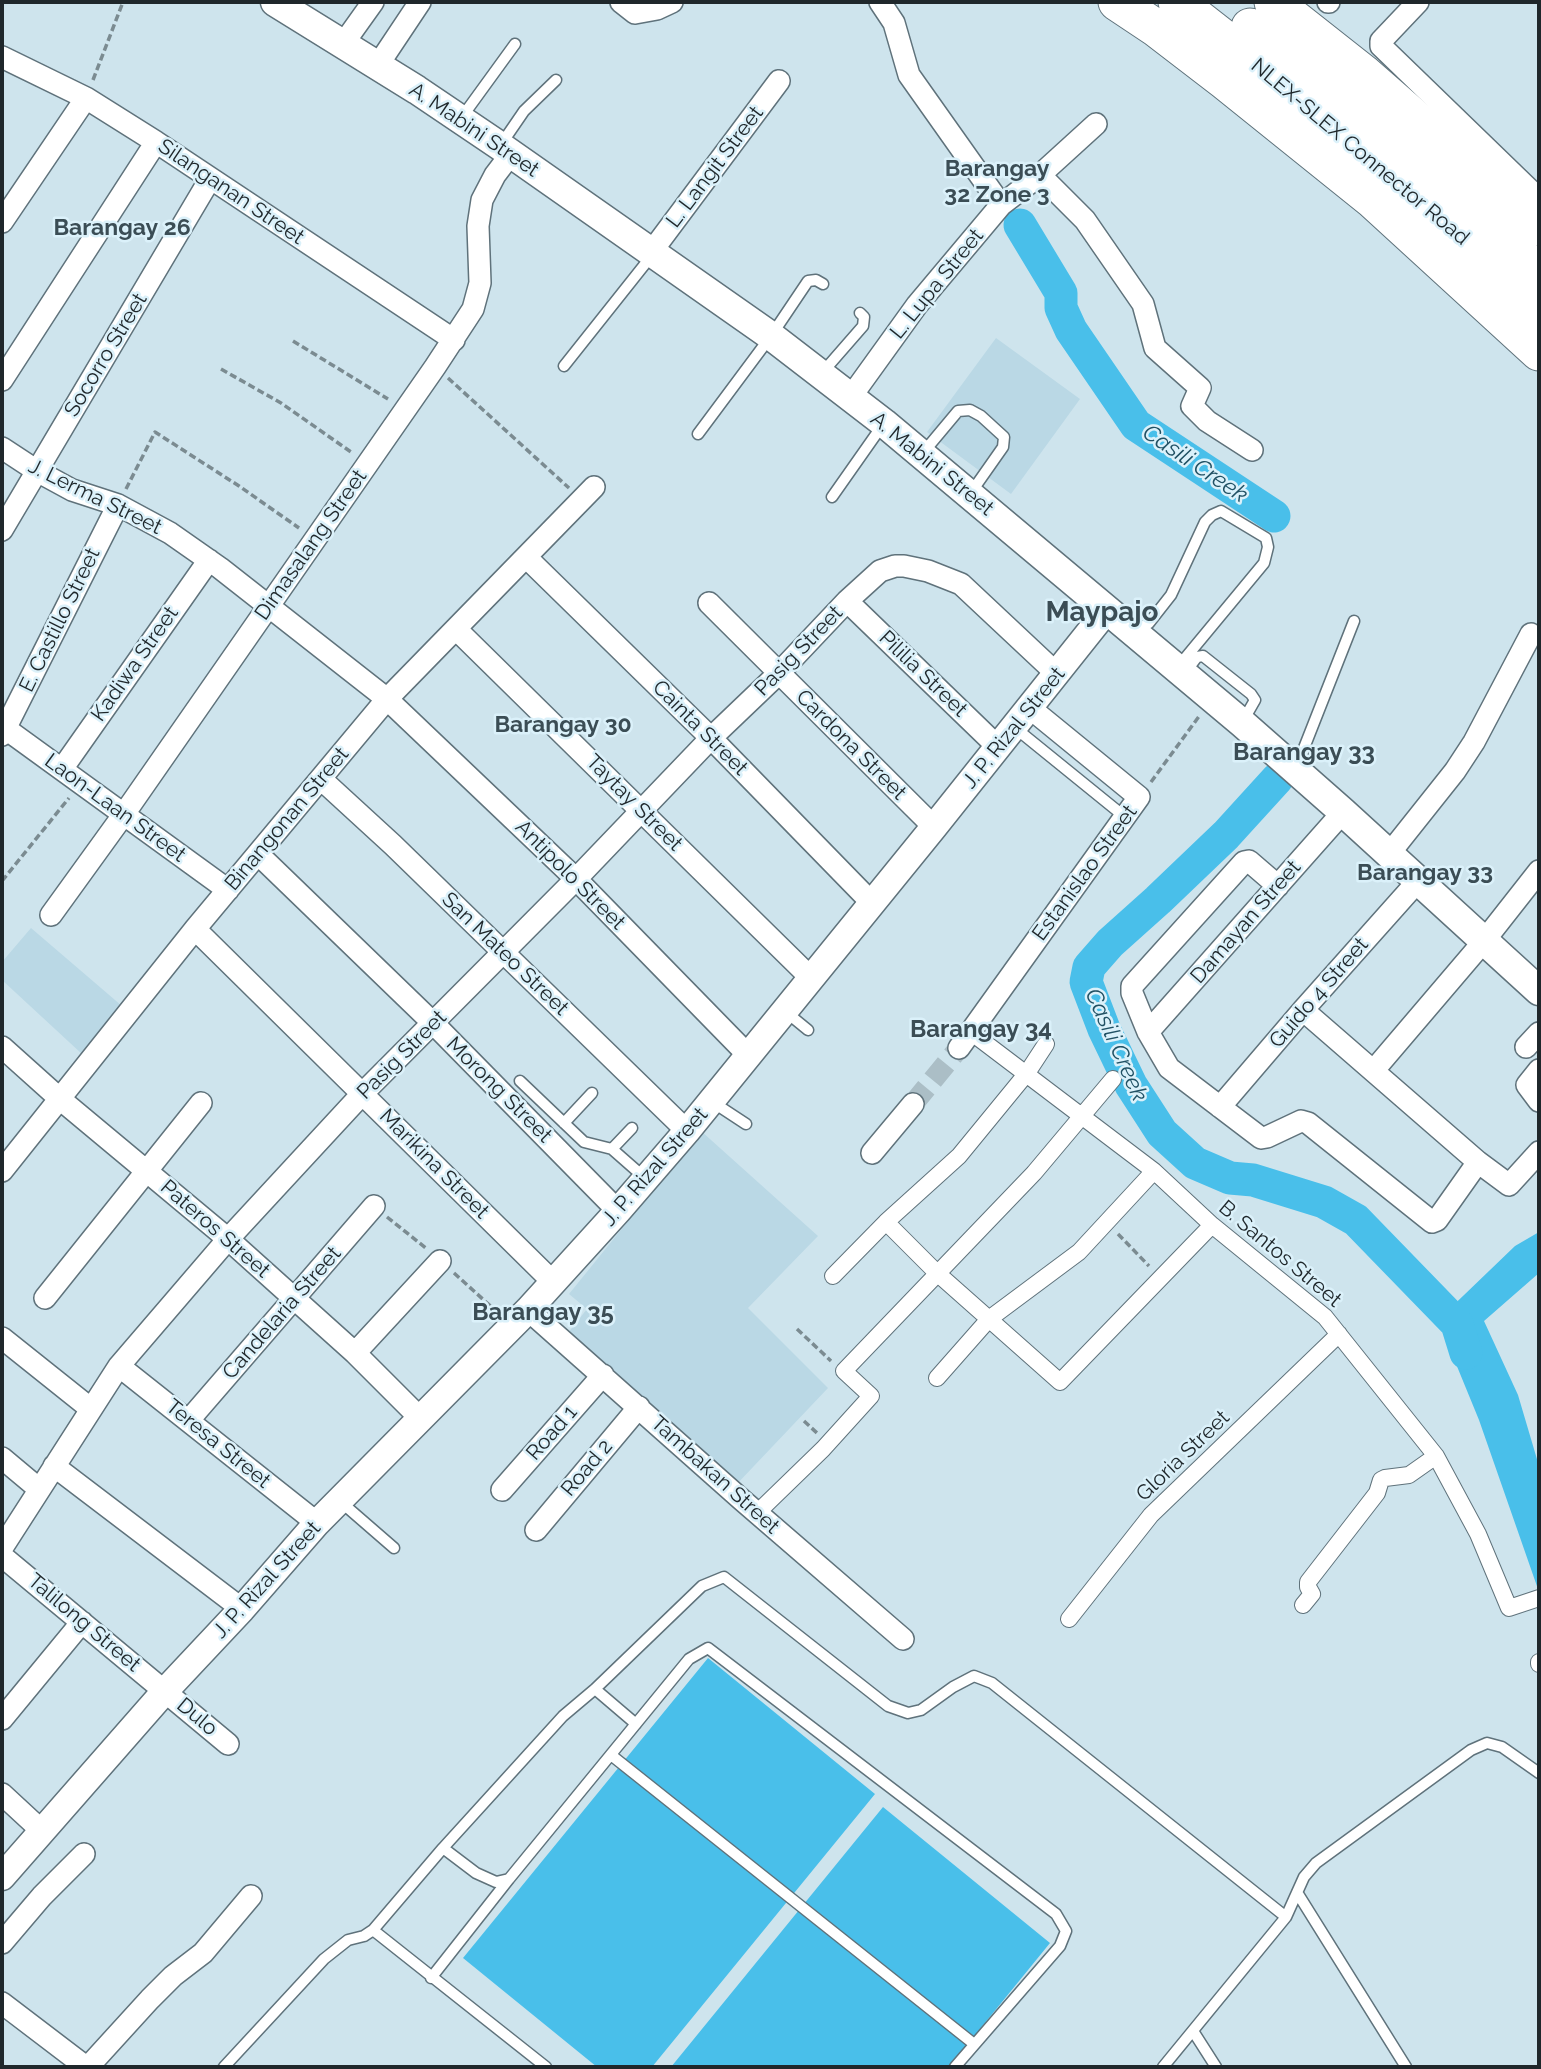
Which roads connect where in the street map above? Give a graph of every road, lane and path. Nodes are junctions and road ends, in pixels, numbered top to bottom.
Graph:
1 (123, 2) edge
2 (275, 2) edge
3 (373, 2) edge
4 (420, 2) edge
5 (621, 2) edge
6 (672, 2) edge
7 (880, 2) edge
8 (1117, 2) edge
9 (1177, 2) edge
10 (1215, 2) edge
11 (1273, 2) edge
12 (1418, 2) edge
13 (343, 44) junction
14 (515, 44) dead end
15 (5, 64) edge
16 (377, 65) junction
17 (556, 80) dead end
18 (779, 81) dead end
19 (86, 99) junction
20 (460, 119) junction
21 (1096, 124) dead end
22 (156, 142) junction
23 (506, 150) junction
24 (1040, 175) junction
25 (210, 179) junction
26 (1539, 199) edge
27 (1001, 205) junction
28 (2, 222) edge
29 (1539, 227) edge
30 (653, 254) junction
31 (1539, 273) edge
32 (823, 284) dead end
33 (1539, 309) edge
34 (860, 313) dead end
35 (771, 336) junction
36 (454, 340) junction
37 (293, 341) dead end
38 (1539, 352) edge
39 (564, 366) dead end
40 (435, 367) junction
41 (221, 369) dead end
42 (820, 375) junction
43 (2, 380) edge
44 (850, 398) junction
45 (388, 399) dead end
46 (884, 423) junction
47 (698, 434) dead end
48 (2, 448) edge
49 (1252, 450) dead end
50 (922, 454) junction
51 (360, 458) dead end
52 (37, 471) junction
53 (587, 493) joint
54 (970, 494) junction
55 (832, 497) dead end
56 (119, 501) junction
57 (2, 530) edge
58 (304, 531) dead end
59 (526, 557) junction
60 (209, 560) junction
61 (847, 601) junction
62 (709, 603) dead end
63 (269, 605) junction
64 (1107, 610) junction
65 (1354, 621) dead end
66 (456, 629) junction
67 (1133, 631) junction
68 (1531, 635) dead end
69 (1180, 671) junction
70 (778, 674) junction
71 (1057, 674) junction
72 (387, 699) junction
73 (1211, 699) junction
74 (1242, 723) junction
75 (1014, 727) junction
76 (3, 730) edge
77 (711, 738) junction
78 (1291, 766) junction
79 (62, 769) junction
80 (321, 779) junction
81 (81, 783) junction
82 (1139, 797) junction
83 (642, 810) junction
84 (1343, 812) junction
85 (124, 814) junction
86 (1125, 817) junction
87 (934, 827) junction
88 (258, 854) junction
89 (1389, 854) junction
90 (1539, 870) edge
91 (576, 879) junction
92 (2, 881) edge
93 (1418, 881) junction
94 (1278, 886) junction
95 (228, 890) junction
96 (871, 902) junction
97 (51, 915) dead end
98 (195, 929) junction
99 (1484, 941) junction
100 (503, 952) junction
101 (811, 978) junction
102 (1539, 991) edge
103 (1303, 1010) junction
104 (784, 1011) junction
105 (434, 1024) junction
106 (808, 1030) dead end
107 (1148, 1032) junction
108 (965, 1040) joint
109 (1045, 1044) dead end
110 (2, 1046) edge
111 (748, 1055) junction
112 (1374, 1070) junction
113 (1539, 1070) edge
114 (1027, 1073) junction
115 (1113, 1079) dead end
116 (520, 1081) dead end
117 (363, 1093) junction
118 (592, 1093) dead end
119 (60, 1099) junction
120 (711, 1101) junction
121 (1539, 1101) edge
122 (201, 1103) dead end
123 (913, 1104) tunnel mouth
124 (1220, 1107) junction
125 (1084, 1116) junction
126 (564, 1123) junction
127 (746, 1124) dead end
128 (632, 1128) dead end
129 (687, 1131) junction
130 (612, 1149) junction
131 (1539, 1152) edge
132 (872, 1153) dead end
133 (1478, 1162) junction
134 (146, 1170) junction
135 (2, 1171) edge
136 (1154, 1171) junction
137 (645, 1178) junction
138 (374, 1206) dead end
139 (618, 1211) junction
140 (886, 1222) junction
141 (1107, 1223) junction
142 (1212, 1225) junction
143 (228, 1238) junction
144 (440, 1261) dead end
145 (937, 1273) junction
146 (833, 1276) dead end
147 (1161, 1278) junction
148 (553, 1282) junction
149 (45, 1298) dead end
150 (294, 1298) junction
151 (528, 1310) junction
152 (989, 1319) junction
153 (797, 1329) dead end
154 (1339, 1334) junction
155 (2, 1338) edge
156 (355, 1353) junction
157 (119, 1366) junction
158 (844, 1371) junction
159 (603, 1375) junction
160 (937, 1378) dead end
161 (639, 1407) junction
162 (91, 1409) junction
163 (421, 1419) junction
164 (189, 1420) junction
165 (1436, 1456) junction
166 (2, 1458) edge
167 (54, 1466) junction
168 (39, 1489) junction
169 (502, 1490) dead end
170 (340, 1501) junction
171 (757, 1513) junction
172 (317, 1523) junction
173 (536, 1530) dead end
174 (2, 1548) edge
175 (394, 1548) dead end
176 (2, 1556) edge
177 (1535, 1600) edge
178 (1303, 1605) dead end
179 (242, 1609) junction
180 (1069, 1619) dead end
181 (82, 1622) junction
182 (903, 1639) dead end
183 (596, 1689) junction
184 (165, 1691) junction
185 (2, 1719) edge
186 (636, 1724) junction
187 (228, 1744) dead end
188 (611, 1755) junction
189 (1539, 1773) edge
190 (2, 1794) edge
191 (42, 1831) junction
192 (443, 1848) junction
193 (84, 1854) dead end
194 (2, 1877) edge
195 (509, 1879) junction
196 (1298, 1894) junction
197 (251, 1896) dead end
198 (1286, 1917) junction
199 (373, 1930) junction
200 (2, 1943) edge
201 (431, 1978) junction
202 (2, 2003) edge
203 (1193, 2031) junction
204 (974, 2044) junction
205 (87, 2067) edge
206 (224, 2067) edge
207 (546, 2067) edge
208 (955, 2067) edge
209 (1163, 2067) edge
210 (1216, 2067) edge
211 (1406, 2067) edge

1 - 19 path
2 - 13 main road, A. Mabini Street
3 - 13 street
4 - 16 street
5 - 6 street
7 - 27 street
8 - 38 highway
9 - 33 highway, NLEX-SLEX Connector Road
10 - 31 highway, NLEX-SLEX Connector Road
11 - 29 highway
12 - 26 street
13 - 16 main road, A. Mabini Street
14 - 20 lane
15 - 19 street, Silanganan Street
16 - 20 main road, A. Mabini Street
17 - 23 lane
18 - 30 street, L. Langit Street
19 - 22 street, Silanganan Street
19 - 28 street
20 - 23 main road, A. Mabini Street
21 - 24 street, L. Lupa Street
22 - 25 street, Silanganan Street
22 - 43 street
23 - 30 main road, A. Mabini Street
23 - 36 street, Dimasalang Street
24 - 27 street, L. Lupa Street
24 - 49 street
25 - 36 street, Silanganan Street
25 - 52 street, Socorro Street
27 - 44 street, L. Lupa Street
30 - 35 main road, A. Mabini Street
30 - 39 lane
32 - 35 lane
34 - 42 lane
35 - 42 main road, A. Mabini Street
35 - 47 lane
36 - 40 street, Dimasalang Street
37 - 45 path
40 - 53 path
40 - 63 street, Dimasalang Street
41 - 51 path
42 - 44 main road, A. Mabini Street
44 - 46 main road, A. Mabini Street
46 - 50 main road, A. Mabini Street
46 - 55 lane
48 - 52 street, J. Lerma Street
50 - 54 main road, A. Mabini Street
50 - 54 lane
52 - 56 street, J. Lerma Street
52 - 57 street, Socorro Street
53 - 59 street, Binangonan Street
54 - 64 main road, A. Mabini Street
56 - 58 path
56 - 60 street, J. Lerma Street
56 - 76 street, E. Castillo Street
59 - 66 street, Binangonan Street
59 - 77 street, Cainta Street
60 - 63 street, J. Lerma Street
60 - 79 street, Kadiwa Street
61 - 70 street, Pasig Street
61 - 71 street, Pasig Street
61 - 75 street, Pililia Street
62 - 70 street, Cardona Street
63 - 72 street, J. Lerma Street
63 - 85 street, Dimasalang Street
64 - 67 main road, A. Mabini Street
64 - 71 street, J. P. Rizal Street
65 - 78 lane
66 - 72 street, Binangonan Street
66 - 83 street, Taytay Street
67 - 69 main road, A. Mabini Street
67 - 69 lane
68 - 89 street
69 - 73 main road, A. Mabini Street
69 - 74 lane
70 - 77 street, Pasig Street
70 - 87 street, Cardona Street
71 - 75 street, J. P. Rizal Street
72 - 80 street, Binangonan Street
72 - 91 street, Antipolo Street
73 - 74 main road, A. Mabini Street
73 - 82 path, Estanislao Street
74 - 78 main road, A. Mabini Street
75 - 82 street, Pililia Street
75 - 86 lane
75 - 87 street, J. P. Rizal Street
76 - 79 street, Laon-Laan Street
77 - 83 street, Pasig Street
77 - 96 street, Cainta Street
78 - 84 main road, A. Mabini Street
79 - 81 street, Laon-Laan Street
80 - 88 street, Binangonan Street
80 - 100 street, San Mateo Street
81 - 85 street, Laon-Laan Street
81 - 92 path
82 - 86 street, Estanislao Street
83 - 91 street, Pasig Street
83 - 101 street, Taytay Street
84 - 89 main road, A. Mabini Street
84 - 94 street, Damayan Street
85 - 95 street, Laon-Laan Street
85 - 97 street, Dimasalang Street
86 - 108 street, Estanislao Street
87 - 96 street, J. P. Rizal Street
88 - 95 street, Binangonan Street
88 - 105 street, Morong Street
89 - 93 main road, A. Mabini Street
90 - 99 street
91 - 100 street, Pasig Street
91 - 111 street, Antipolo Street
93 - 99 main road, A. Mabini Street
93 - 103 street, Guido 4 Street
94 - 107 street, Damayan Street
94 - 107 street
95 - 98 street, Binangonan Street
96 - 101 street, J. P. Rizal Street
98 - 117 street, Marikina Street
98 - 119 street, Binangonan Street
99 - 102 main road, A. Mabini Street
99 - 112 street
100 - 105 street, Pasig Street
100 - 129 street, San Mateo Street
101 - 104 street, J. P. Rizal Street
103 - 112 street
103 - 124 street, Guido 4 Street
104 - 106 lane
104 - 111 street, J. P. Rizal Street
105 - 117 street, Pasig Street
105 - 139 street, Morong Street
107 - 124 street
108 - 114 street, B. Santos Street
109 - 114 street
110 - 119 street, Pateros Street
111 - 120 street, J. P. Rizal Street
112 - 133 street
113 - 121 street
114 - 125 street, B. Santos Street
114 - 140 street
115 - 125 street
116 - 126 lane
117 - 143 street, Pasig Street
117 - 148 street, Marikina Street
118 - 126 lane
119 - 134 street, Pateros Street
119 - 135 street, Binangonan Street
120 - 127 lane
120 - 129 street, J. P. Rizal Street
122 - 134 street
123 - 132 street
124 - 133 street
125 - 136 street, B. Santos Street
125 - 145 street
126 - 130 lane
128 - 130 lane
129 - 137 street, J. P. Rizal Street
130 - 137 lane
131 - 133 street
134 - 143 street, Pateros Street
134 - 149 street
136 - 141 street
136 - 142 street, B. Santos Street
137 - 139 street, J. P. Rizal Street
138 - 150 street, Candelaria Street
139 - 148 street, J. P. Rizal Street
140 - 145 street
140 - 146 street
141 - 147 path
141 - 152 street
142 - 147 street
142 - 154 street, B. Santos Street
143 - 150 street, Pateros Street
143 - 157 street, Pasig Street
144 - 156 street
145 - 152 street
145 - 158 street
147 - 152 street
148 - 151 street, J. P. Rizal Street
150 - 156 street, Pateros Street
150 - 164 street, Candelaria Street
151 - 159 street, Tambakan Street
151 - 163 street, J. P. Rizal Street
152 - 160 street
153 - 158 path
154 - 165 street, B. Santos Street
154 - 180 street, Gloria Street
155 - 162 street
156 - 163 street, Pateros Street
157 - 162 street, Pasig Street
157 - 164 street, Teresa Street
158 - 171 street
159 - 161 street, Tambakan Street
159 - 169 street, Road 1
161 - 171 street, Tambakan Street
161 - 173 street, Road 2
162 - 167 street, Pasig Street
163 - 170 street, J. P. Rizal Street
164 - 172 street, Teresa Street
165 - 177 street, B. Santos Street
165 - 178 street
166 - 168 street
167 - 168 street, Pasig Street
167 - 179 street
168 - 174 street, Pasig Street
170 - 172 street, J. P. Rizal Street
170 - 175 lane
171 - 182 street, Tambakan Street
172 - 179 street, J. P. Rizal Street
176 - 181 street, Talilong Street
179 - 184 street, J. P. Rizal Street
181 - 184 street, Talilong Street
181 - 185 street
183 - 186 lane
183 - 192 lane
183 - 198 lane
184 - 187 street, Dulo
184 - 191 street, J. P. Rizal Street
186 - 188 lane
186 - 204 lane
188 - 195 lane
188 - 204 lane
189 - 196 lane
190 - 191 street
191 - 194 street, J. P. Rizal Street
192 - 195 lane
192 - 199 lane
193 - 200 street
195 - 201 lane
196 - 198 lane
196 - 211 lane
197 - 205 street
198 - 203 lane
199 - 201 lane
199 - 206 lane
201 - 207 lane
202 - 205 street
203 - 209 lane
203 - 210 lane
204 - 208 lane

